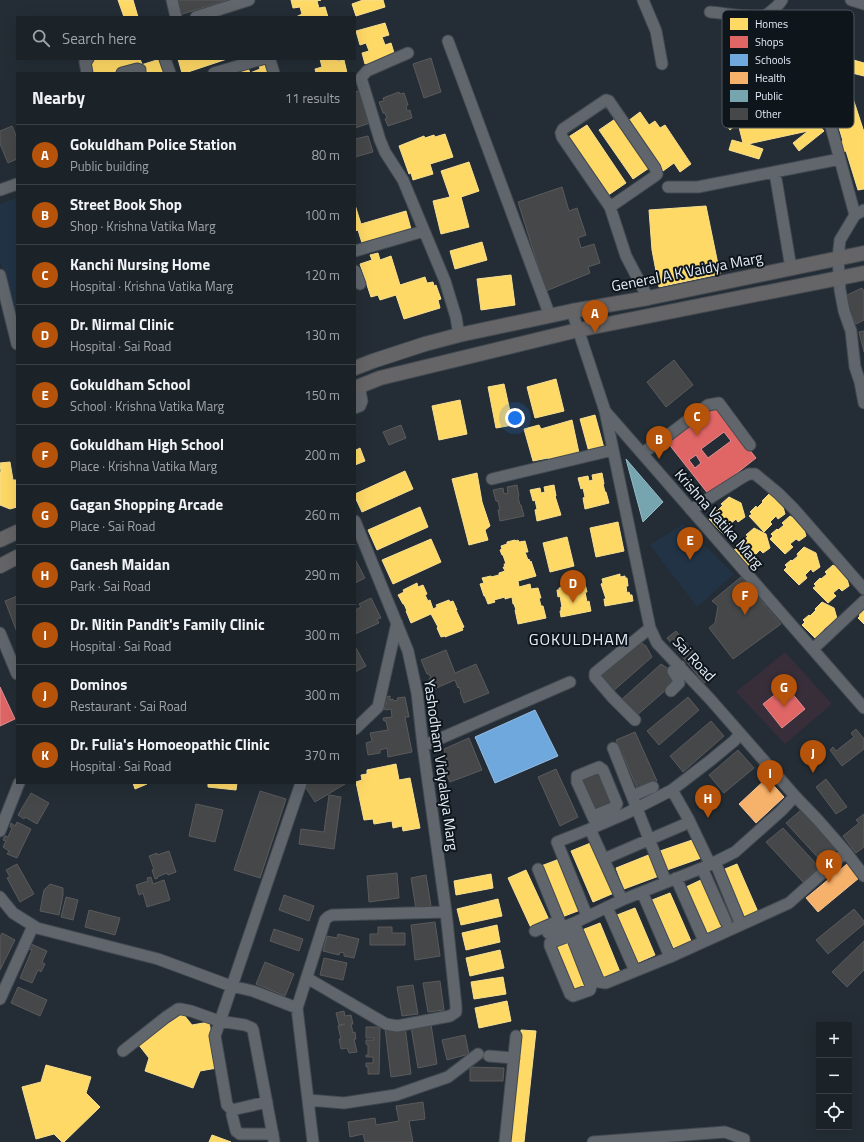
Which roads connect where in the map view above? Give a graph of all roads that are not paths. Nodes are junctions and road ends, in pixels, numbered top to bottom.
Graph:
1 (172, 0) edge
2 (249, 0) edge
3 (643, 0) edge
4 (782, 0) edge
5 (851, 0) edge
6 (864, 4) edge
7 (772, 10) edge
8 (710, 12) dead end
9 (722, 13) edge
10 (176, 16) edge
11 (199, 16) edge
12 (448, 41) dead end
13 (408, 53) dead end
14 (87, 60) edge
15 (162, 60) edge
16 (165, 60) edge
17 (259, 60) edge
18 (270, 60) edge
19 (662, 64) dead end
20 (87, 72) edge
21 (125, 72) edge
22 (140, 72) edge
23 (166, 72) edge
24 (170, 72) edge
25 (217, 72) edge
26 (274, 72) edge
27 (358, 78) edge
28 (832, 128) edge
29 (840, 159) junction
30 (775, 173) junction
31 (16, 184) edge
32 (668, 187) dead end
33 (0, 190) edge
34 (610, 207) junction
35 (859, 213) edge
36 (424, 231) junction
37 (356, 251) edge
38 (864, 253) edge
39 (838, 258) junction
40 (791, 268) junction
41 (864, 273) edge
42 (356, 274) edge
43 (0, 275) edge
44 (839, 278) junction
45 (360, 284) dead end
46 (648, 298) junction
47 (572, 311) junction
48 (550, 316) junction
49 (578, 330) junction
50 (459, 335) junction
51 (16, 340) edge
52 (356, 368) edge
53 (357, 387) edge
54 (864, 403) edge
55 (356, 408) edge
56 (605, 411) junction
57 (750, 445) dead end
58 (613, 450) junction
59 (642, 453) junction
60 (492, 479) dead end
61 (691, 510) junction
62 (356, 523) edge
63 (16, 532) edge
64 (0, 540) edge
65 (16, 558) edge
66 (0, 566) edge
67 (864, 589) edge
68 (864, 601) edge
69 (397, 623) junction
70 (650, 628) junction
71 (0, 634) edge
72 (813, 649) junction
73 (13, 653) edge
74 (673, 668) junction
75 (16, 669) edge
76 (570, 682) dead end
77 (671, 691) dead end
78 (864, 708) edge
79 (635, 720) dead end
80 (356, 728) edge
81 (740, 734) junction
82 (423, 746) junction
83 (613, 748) dead end
84 (19, 784) edge
85 (302, 784) edge
86 (653, 787) dead end
87 (672, 790) junction
88 (632, 796) junction
89 (795, 796) junction
90 (636, 808) junction
91 (690, 822) junction
92 (593, 824) junction
93 (0, 832) edge
94 (649, 840) junction
95 (846, 852) junction
96 (604, 859) junction
97 (709, 865) junction
98 (538, 869) dead end
99 (864, 876) edge
100 (671, 880) junction
101 (642, 892) junction
102 (0, 897) edge
103 (621, 897) junction
104 (602, 905) junction
105 (446, 912) junction
106 (586, 914) junction
107 (726, 922) dead end
108 (567, 925) junction
109 (741, 925) junction
110 (33, 926) junction
111 (535, 931) dead end
112 (548, 933) dead end
113 (704, 941) junction
114 (670, 957) junction
115 (635, 971) junction
116 (307, 978) junction
117 (232, 986) junction
118 (0, 999) edge
119 (297, 1008) junction
120 (219, 1021) junction
121 (516, 1036) dead end
122 (123, 1051) dead end
123 (514, 1058) junction
124 (308, 1100) junction
125 (267, 1102) junction
126 (232, 1110) junction
127 (273, 1138) edge
128 (313, 1142) edge
129 (505, 1142) edge
130 (594, 1142) edge
131 (744, 1142) edge

1 - 10 street
2 - 11 street
3 - 19 street
4 - 7 street
5 - 6 street
8 - 9 street
12 - 48 street
13 - 27 street
14 - 20 street
15 - 23 street
16 - 24 street
17 - 25 street
18 - 26 street
21 - 22 street
27 - 36 street
28 - 29 street
29 - 30 street
29 - 35 street
30 - 32 street
30 - 40 street
31 - 33 street
34 - 34 street
34 - 46 street
35 - 39 street
36 - 37 street
36 - 50 street
38 - 39 main road, General A K Vaidya Marg
39 - 40 main road, General A K Vaidya Marg
39 - 44 street
40 - 46 main road, General A K Vaidya Marg
41 - 44 main road
42 - 45 street
43 - 51 street
44 - 49 main road
44 - 54 street
46 - 47 main road, General A K Vaidya Marg
47 - 48 main road, General A K Vaidya Marg
47 - 49 street, Krishna Vatika Marg
48 - 50 main road, General A K Vaidya Marg
49 - 53 main road
49 - 56 street, Krishna Vatika Marg
50 - 52 main road, General A K Vaidya Marg
53 - 55 street
56 - 58 street, Sai Road
56 - 59 street, Krishna Vatika Marg
57 - 59 street
58 - 60 street
58 - 70 street, Sai Road
59 - 61 street, Krishna Vatika Marg
61 - 67 street
61 - 72 street, Krishna Vatika Marg
62 - 69 street, Yashodham Vidyalaya Marg
63 - 64 main road
65 - 66 main road
68 - 72 street
69 - 80 street
69 - 82 street, Yashodham Vidyalaya Marg
70 - 74 street, Sai Road
70 - 79 street
71 - 73 street
72 - 78 street, Krishna Vatika Marg
73 - 75 street
74 - 77 street
74 - 81 street, Sai Road
76 - 82 street
81 - 87 street
81 - 89 street, Sai Road
82 - 105 street, Yashodham Vidyalaya Marg
83 - 88 street
84 - 93 street
85 - 117 street
86 - 88 street
87 - 90 street
87 - 91 street
88 - 90 street
89 - 95 street, Sai Road
89 - 97 street
90 - 92 street
90 - 94 street
91 - 94 street
91 - 97 street
92 - 96 street
92 - 106 street
94 - 96 street
94 - 100 street
95 - 99 street, Sai Road
95 - 109 street
96 - 103 street
97 - 100 street
97 - 107 street
97 - 109 street
98 - 108 street
100 - 101 street
100 - 113 street
101 - 103 street
101 - 114 street
102 - 110 street
103 - 104 street
104 - 106 street
104 - 115 street
105 - 116 street
105 - 116 street, Yashodham Vidyalaya Marg
106 - 108 street
108 - 108 street
108 - 111 street
108 - 112 street
108 - 115 street
109 - 113 street
110 - 117 street
110 - 118 street
113 - 114 street
114 - 115 street
116 - 119 street
117 - 119 street
117 - 120 street
119 - 124 street
120 - 122 street
120 - 125 street
120 - 126 street
121 - 123 street
123 - 124 street
123 - 129 street
124 - 128 street
125 - 126 street
125 - 127 street
126 - 127 street
130 - 131 street

